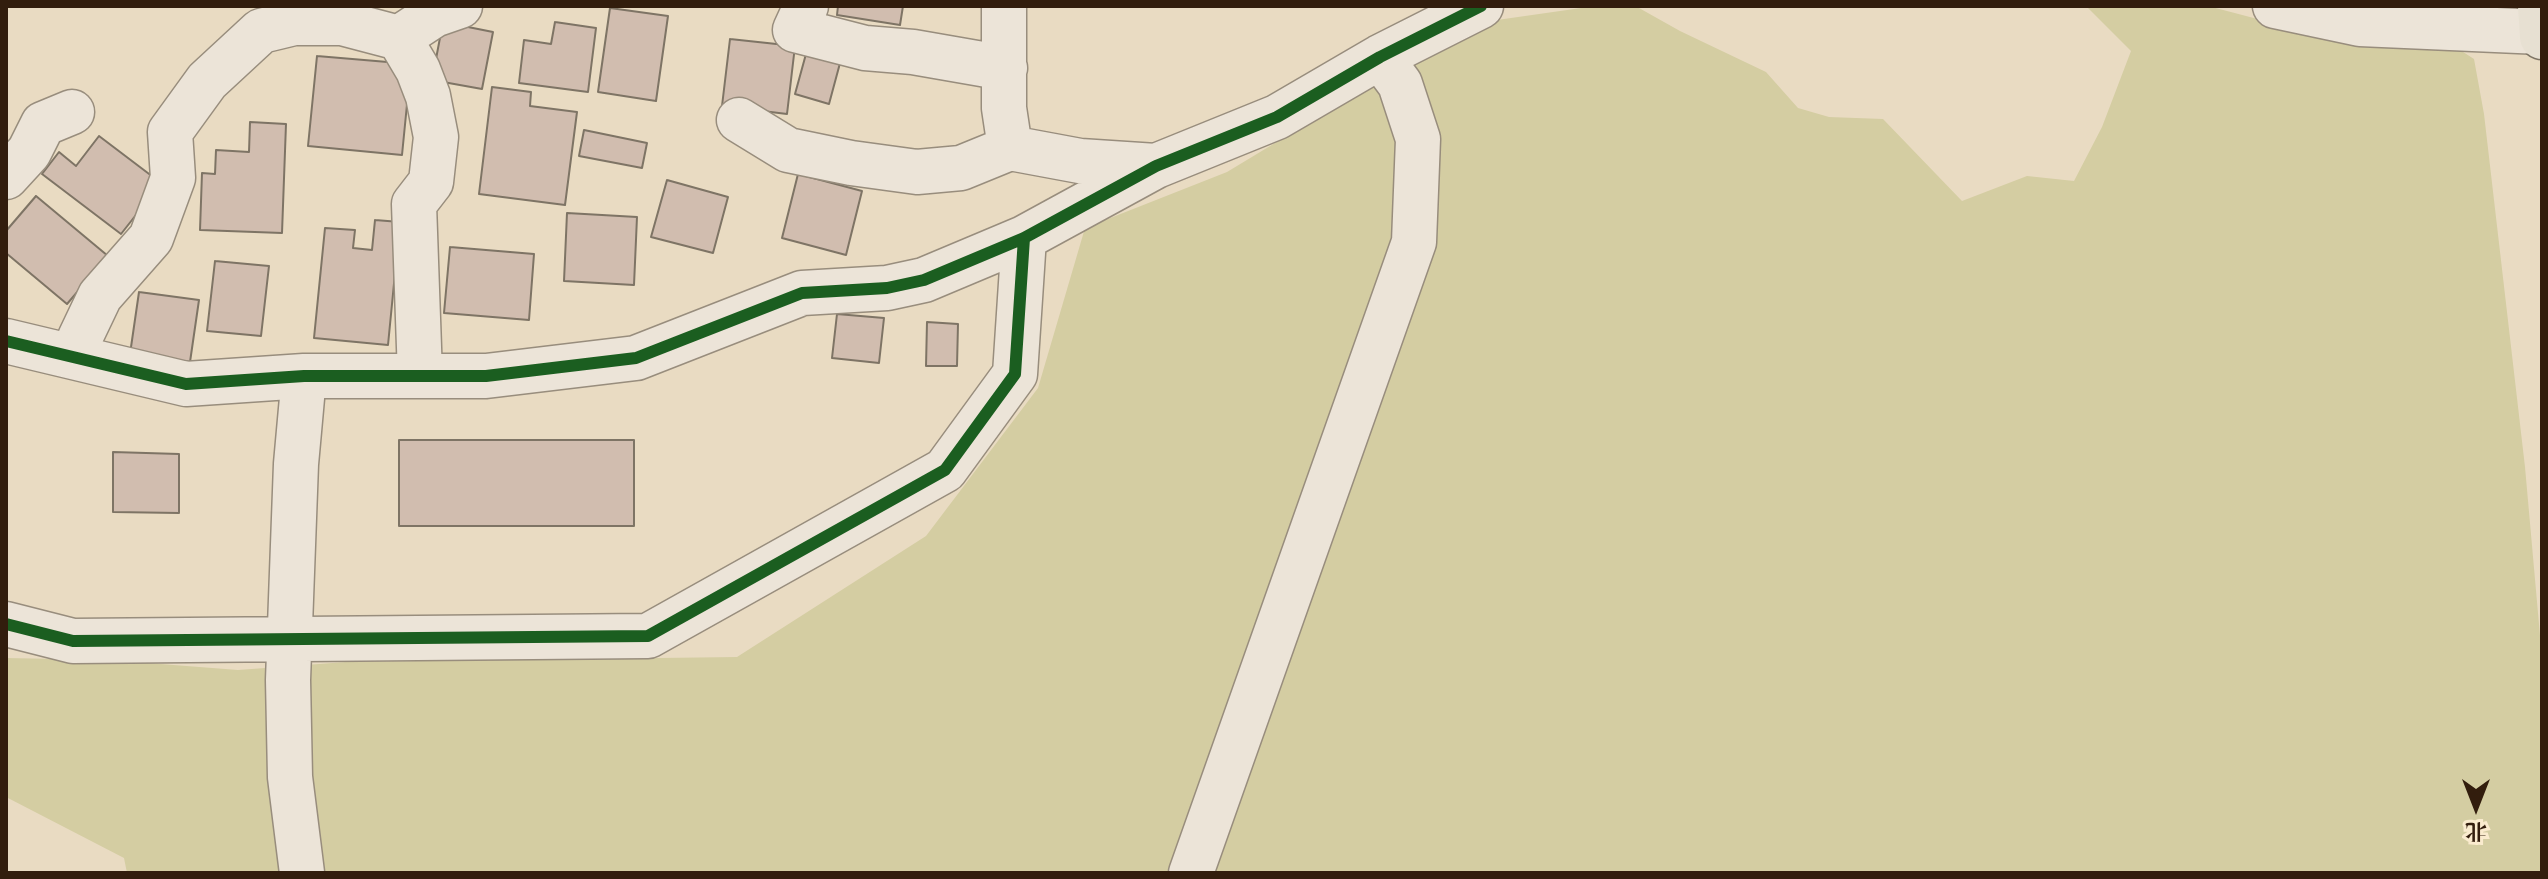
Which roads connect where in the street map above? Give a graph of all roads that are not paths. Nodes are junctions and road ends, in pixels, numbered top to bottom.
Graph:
1 (460, 6) edge
2 (1004, 6) edge
3 (1481, 6) edge
4 (2275, 6) edge
5 (2540, 6) edge
6 (800, 18) edge
7 (2542, 34) edge
8 (399, 38) junction
9 (1380, 57) junction
10 (1005, 68) junction
11 (72, 112) dead end
12 (739, 120) dead end
13 (1010, 148) junction
14 (1156, 166) junction
15 (6, 177) edge
16 (1024, 238) junction
17 (6, 341) edge
18 (75, 356) junction
19 (304, 376) junction
20 (420, 376) junction
21 (6, 624) edge
22 (289, 659) junction
23 (302, 873) edge
24 (1191, 873) edge

1 - 8 street
2 - 10 street
3 - 9 street
4 - 7 street
5 - 7 main road
6 - 10 street
8 - 18 street
8 - 20 street
9 - 14 street
9 - 24 street
10 - 13 street
11 - 15 street
12 - 13 street
13 - 14 street
14 - 16 street
16 - 20 street
16 - 22 street
17 - 18 street
18 - 19 street
19 - 20 street
19 - 22 street
21 - 22 street
22 - 23 street

